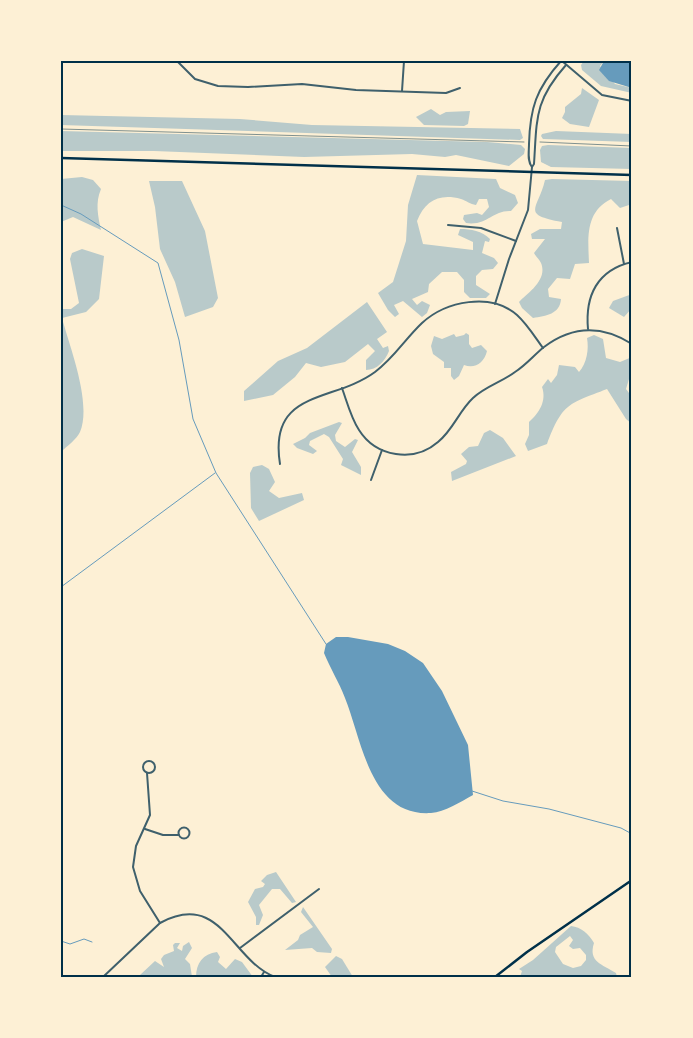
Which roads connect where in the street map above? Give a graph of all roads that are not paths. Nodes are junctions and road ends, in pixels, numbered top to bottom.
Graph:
1 (178, 61) edge
2 (404, 61) edge
3 (561, 61) edge
4 (566, 65) junction
5 (460, 88) dead end
6 (402, 92) junction
7 (536, 98) junction
8 (541, 100) junction
9 (632, 101) edge
10 (530, 124) junction
11 (536, 124) junction
12 (61, 158) edge
13 (532, 167) junction
14 (532, 173) junction
15 (632, 175) edge
16 (448, 225) dead end
17 (617, 228) dead end
18 (516, 241) junction
19 (632, 262) edge
20 (624, 264) junction
21 (495, 304) junction
22 (588, 329) junction
23 (632, 344) edge
24 (543, 348) junction
25 (342, 388) junction
26 (382, 450) junction
27 (280, 464) dead end
28 (371, 480) dead end
29 (147, 773) junction
30 (145, 829) junction
31 (179, 834) junction
32 (632, 880) edge
33 (319, 889) dead end
34 (160, 923) junction
35 (240, 948) junction
36 (264, 972) junction
37 (106, 974) junction
38 (103, 977) edge
39 (108, 977) edge
40 (261, 977) edge
41 (275, 977) edge
42 (495, 977) edge

1 - 6 street
2 - 6 street
3 - 4 street
3 - 7 street
4 - 8 street
4 - 9 street
5 - 6 street
7 - 8 street
7 - 10 street
8 - 11 street
10 - 11 street
10 - 13 street
11 - 13 street
12 - 14 main road
13 - 14 street
14 - 15 main road
14 - 18 street
16 - 18 street
17 - 20 street
18 - 21 street
19 - 20 street
20 - 22 street
21 - 24 street
21 - 25 street
22 - 23 street
22 - 24 street
24 - 26 street
25 - 26 street
25 - 27 street
26 - 28 street
29 - 29 street
29 - 30 street
30 - 31 street
30 - 34 street
31 - 31 street
32 - 42 main road
33 - 35 street
34 - 35 street
34 - 37 street
35 - 36 street
36 - 40 street
36 - 41 street
37 - 38 street
37 - 39 street

